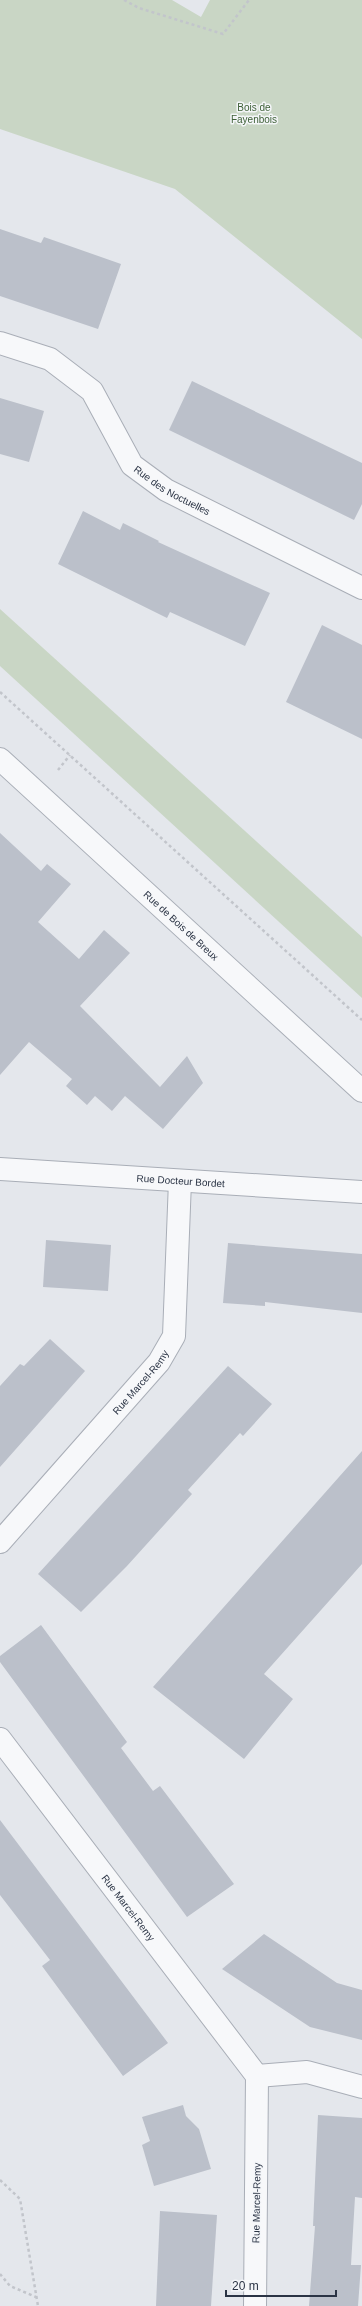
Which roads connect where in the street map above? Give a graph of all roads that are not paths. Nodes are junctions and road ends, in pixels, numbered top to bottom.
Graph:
1 (0, 343) edge
2 (362, 588) edge
3 (0, 759) edge
4 (362, 1091) edge
5 (0, 1169) edge
6 (180, 1181) junction
7 (362, 1192) edge
8 (0, 1542) edge
9 (0, 1740) edge
10 (257, 2076) junction
11 (362, 2087) edge
12 (255, 2306) edge

1 - 2 street, Rue des Noctuelles
3 - 4 street, Rue de Bois de Breux
5 - 6 street, Rue Docteur Bordet
6 - 7 street, Rue Docteur Bordet
6 - 8 street, Rue Marcel-Remy
9 - 10 street, Rue Marcel-Remy
10 - 11 street
10 - 12 street, Rue Marcel-Remy

